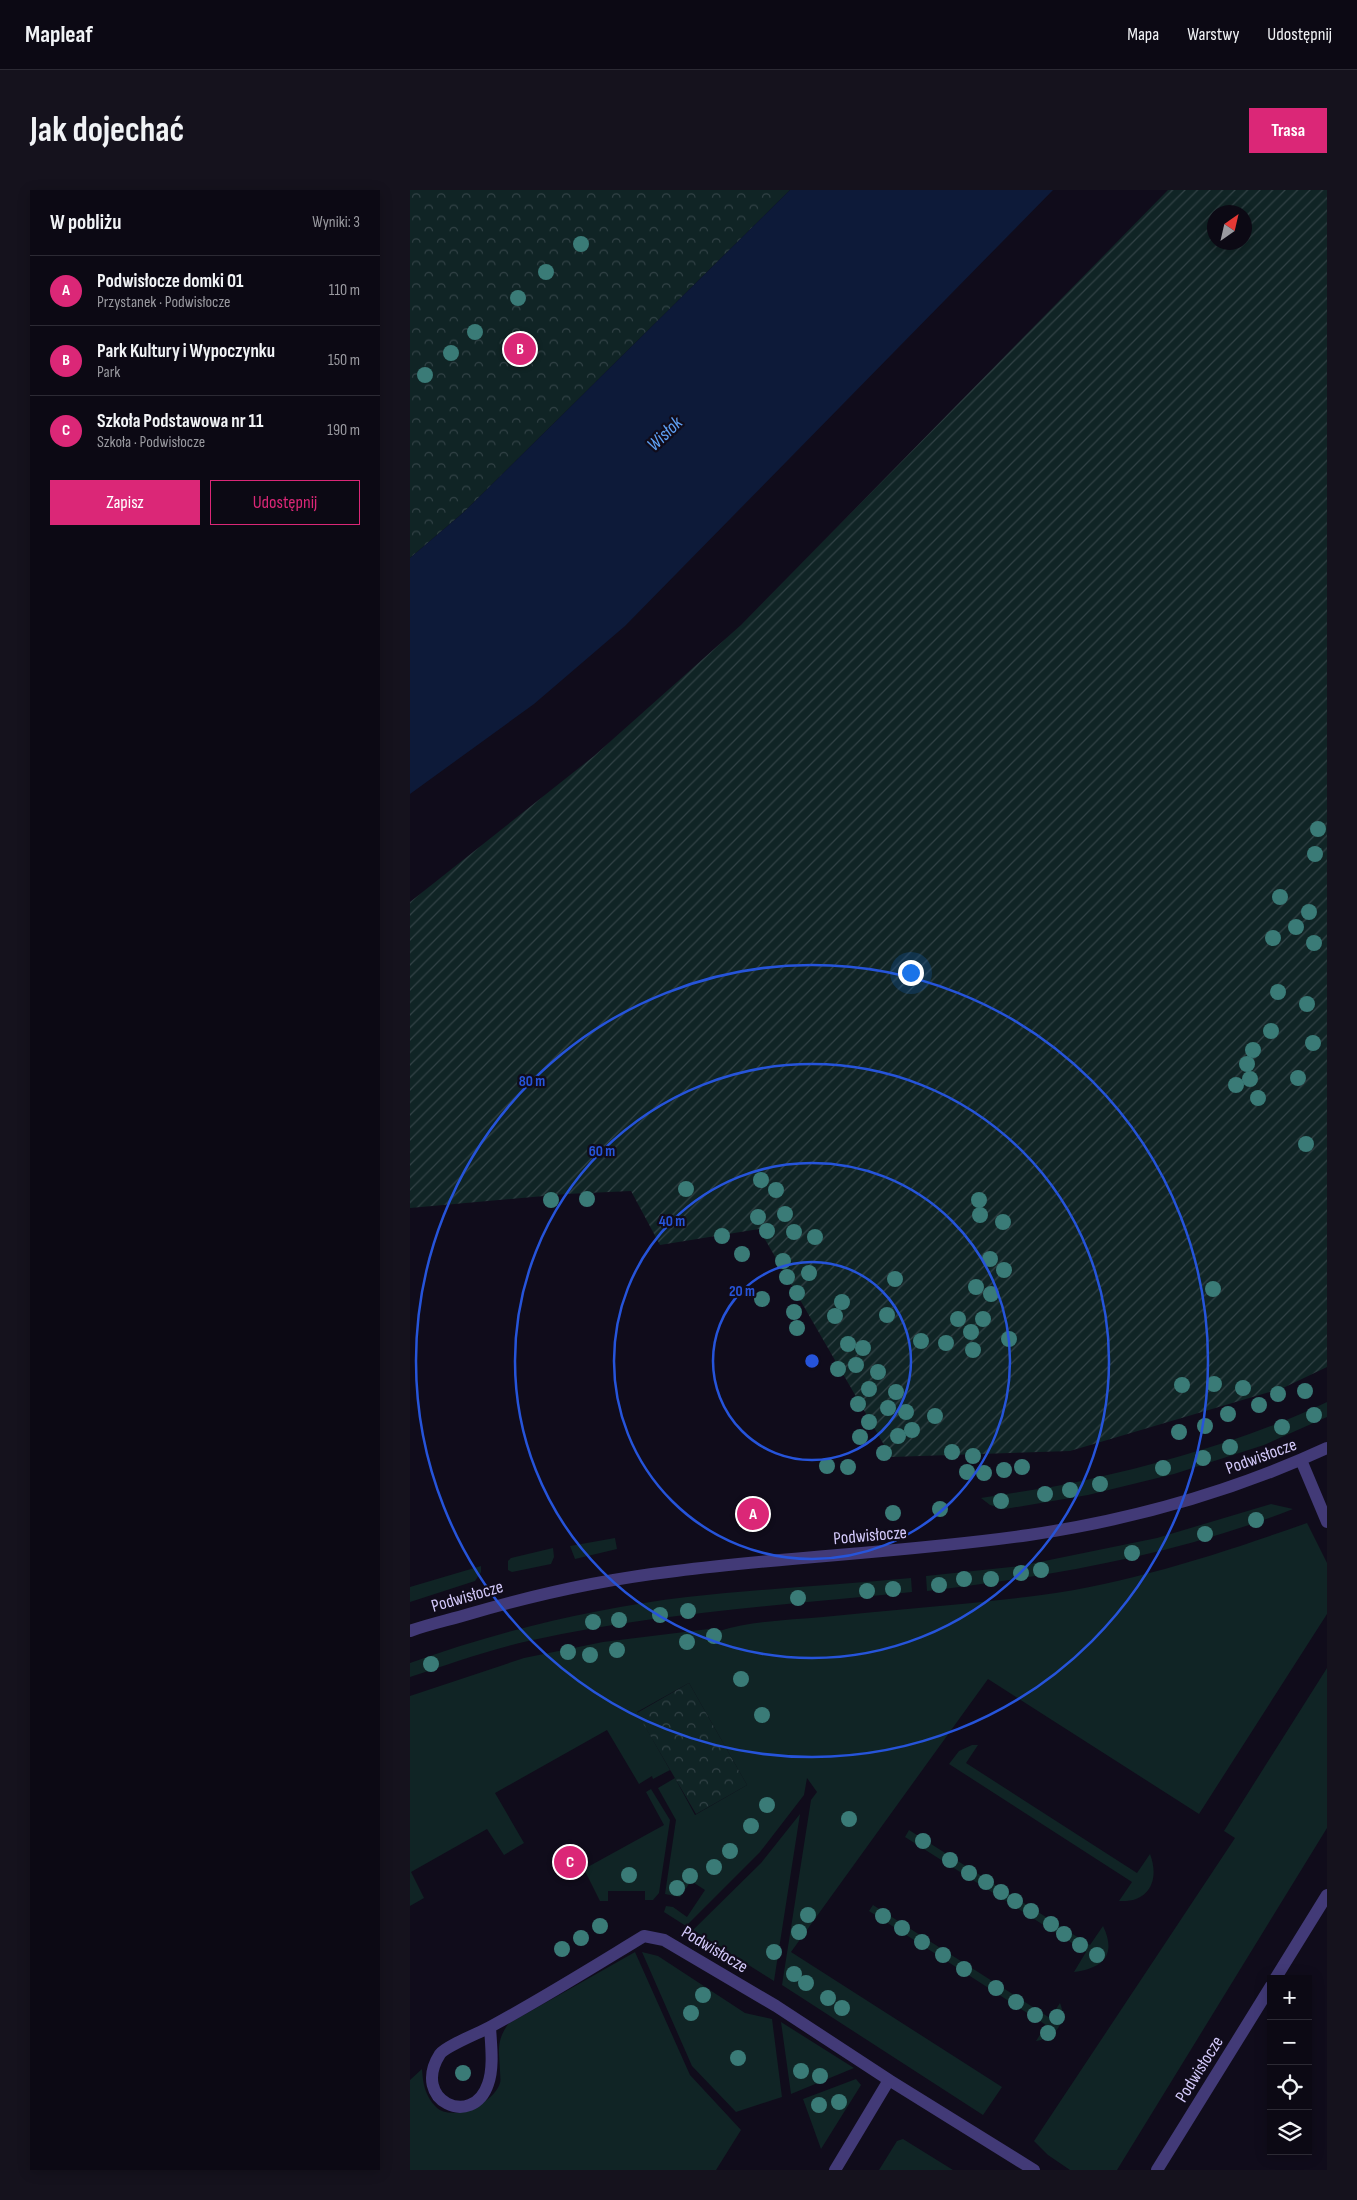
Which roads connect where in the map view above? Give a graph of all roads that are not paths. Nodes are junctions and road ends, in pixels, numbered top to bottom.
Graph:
1 (1327, 1448) edge
2 (1301, 1460) junction
3 (1327, 1522) edge
4 (410, 1631) edge
5 (1327, 1895) edge
6 (1277, 1975) edge
7 (1267, 1992) edge
8 (490, 2027) junction
9 (889, 2080) junction
10 (834, 2170) edge
11 (1034, 2170) edge
12 (1157, 2170) edge

1 - 2 street, Podwisłocze
2 - 3 street
2 - 4 street, Podwisłocze
5 - 6 street
7 - 12 street, Podwisłocze
8 - 8 street, Podwisłocze
8 - 9 street, Podwisłocze
9 - 10 street
9 - 11 street, Podwisłocze

